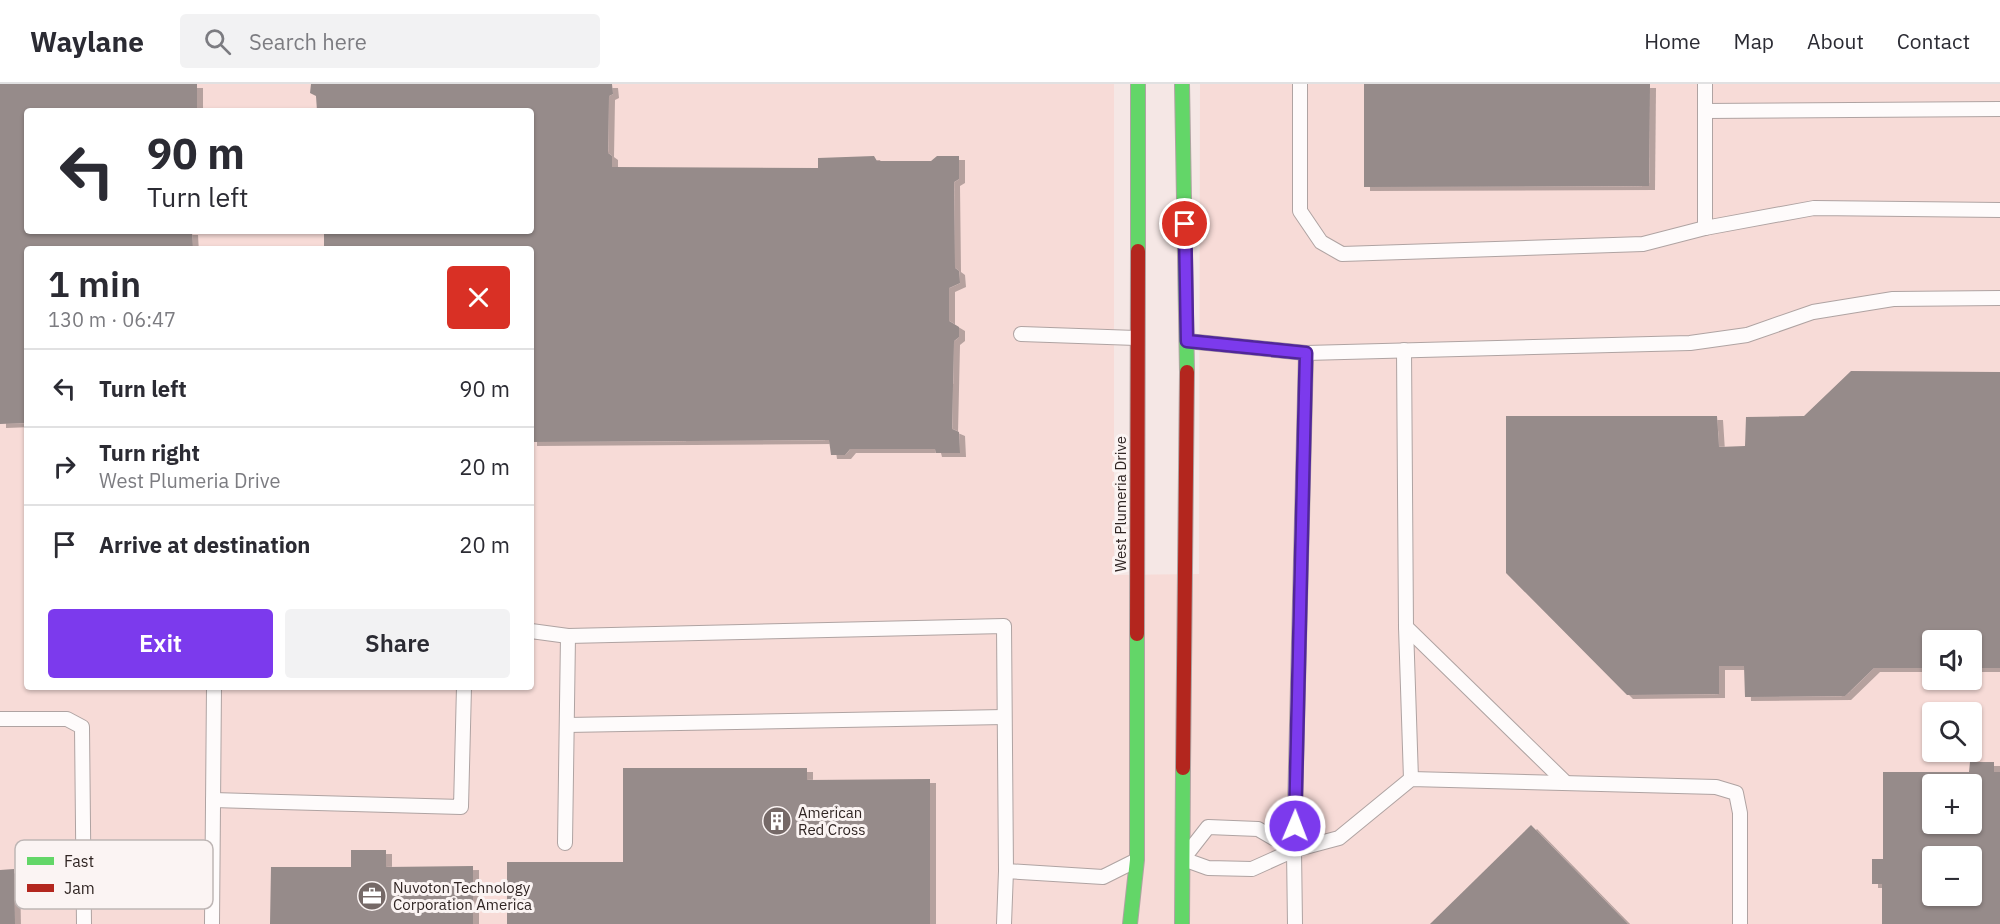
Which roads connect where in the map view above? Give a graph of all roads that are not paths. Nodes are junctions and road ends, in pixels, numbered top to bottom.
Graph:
1 (1138, 84) edge
2 (1182, 84) edge
3 (1300, 84) edge
4 (1705, 84) edge
5 (2000, 110) edge
6 (1705, 111) junction
7 (2000, 210) edge
8 (1705, 228) junction
9 (2000, 298) edge
10 (1021, 334) dead end
11 (1136, 338) junction
12 (1157, 339) dead end
13 (1182, 340) junction
14 (1404, 350) junction
15 (1306, 353) junction
16 (1406, 627) junction
17 (534, 631) edge
18 (568, 636) junction
19 (214, 690) edge
20 (464, 690) edge
21 (1004, 717) junction
22 (0, 719) edge
23 (567, 725) junction
24 (1411, 779) junction
25 (1566, 783) junction
26 (213, 800) junction
27 (83, 840) edge
28 (213, 840) edge
29 (565, 843) dead end
30 (1294, 850) junction
31 (1177, 859) junction
32 (1142, 860) junction
33 (1006, 871) junction
34 (84, 909) edge
35 (212, 909) edge
36 (84, 924) edge
37 (212, 924) edge
38 (1004, 924) edge
39 (1130, 924) edge
40 (1182, 924) edge
41 (1295, 924) edge
42 (1740, 924) edge

1 - 11 street, West Plumeria Drive
2 - 13 street
3 - 8 lane
4 - 6 lane
5 - 6 lane
6 - 8 lane
7 - 8 lane
9 - 14 lane
10 - 11 lane
11 - 12 street
11 - 32 street, West Plumeria Drive
13 - 15 lane
13 - 31 street
14 - 15 lane
14 - 16 lane
15 - 30 lane
16 - 24 lane
16 - 25 lane
17 - 18 lane
18 - 21 lane
18 - 23 lane
19 - 26 lane
20 - 26 lane
21 - 23 lane
21 - 33 lane
22 - 27 lane
23 - 29 lane
24 - 25 lane
24 - 30 lane
25 - 42 lane
26 - 28 lane
30 - 31 lane
30 - 31 lane
30 - 41 lane
31 - 40 street
32 - 33 lane
32 - 39 street, West Plumeria Drive
33 - 38 lane
34 - 36 lane
35 - 37 lane

